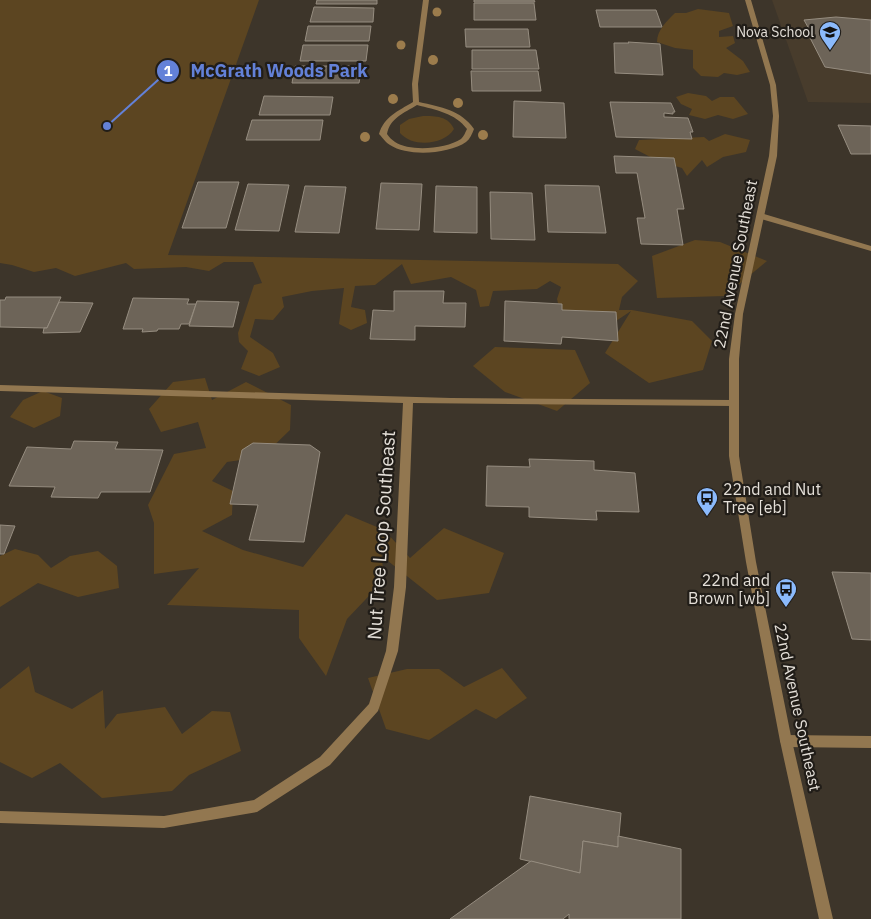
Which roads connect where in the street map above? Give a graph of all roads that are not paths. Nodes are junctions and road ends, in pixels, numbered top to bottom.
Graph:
1 (426, 0) edge
2 (748, 0) edge
3 (416, 103) junction
4 (761, 216) junction
5 (871, 248) edge
6 (0, 388) edge
7 (408, 399) junction
8 (733, 403) junction
9 (786, 741) junction
10 (871, 742) edge
11 (0, 817) edge
12 (826, 919) edge

1 - 3 street
2 - 4 street, 22nd Avenue Southeast
3 - 3 street
4 - 5 street
4 - 8 street, 22nd Avenue Southeast
6 - 7 street
7 - 8 street
7 - 11 street, Nut Tree Loop Southeast
8 - 9 street, 22nd Avenue Southeast
9 - 10 street
9 - 12 street, 22nd Avenue Southeast

